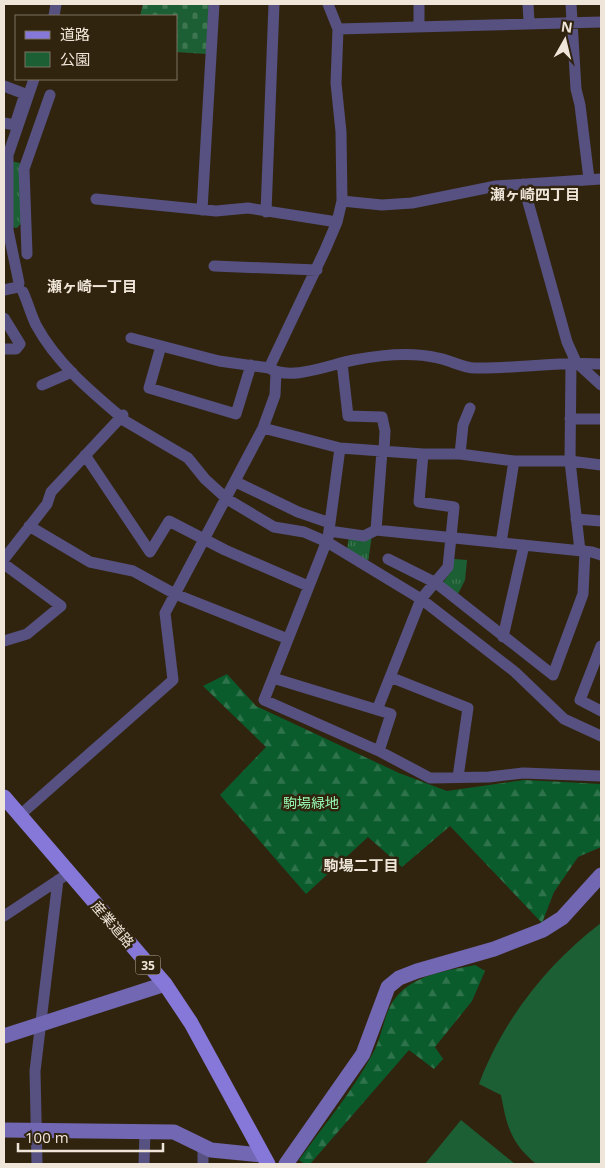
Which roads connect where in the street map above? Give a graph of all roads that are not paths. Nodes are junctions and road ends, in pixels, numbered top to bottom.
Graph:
1 (214, 4) edge
2 (274, 4) edge
3 (328, 4) edge
4 (419, 4) edge
5 (528, 4) edge
6 (571, 4) edge
7 (529, 22) junction
8 (572, 22) junction
9 (601, 22) edge
10 (419, 27) junction
11 (338, 29) junction
12 (34, 80) edge
13 (4, 86) edge
14 (50, 94) dead end
15 (4, 123) edge
16 (6, 157) edge
17 (26, 164) junction
18 (589, 178) junction
19 (601, 179) edge
20 (523, 184) junction
21 (96, 199) dead end
22 (342, 201) junction
23 (202, 210) junction
24 (266, 212) junction
25 (337, 222) junction
26 (24, 229) junction
27 (6, 230) edge
28 (27, 254) dead end
29 (214, 266) dead end
30 (317, 270) junction
31 (4, 290) edge
32 (21, 290) junction
33 (4, 318) edge
34 (131, 338) dead end
35 (161, 346) junction
36 (4, 349) edge
37 (573, 362) junction
38 (342, 363) junction
39 (601, 364) edge
40 (251, 365) junction
41 (272, 370) junction
42 (72, 372) junction
43 (42, 385) dead end
44 (601, 385) edge
45 (470, 408) dead end
46 (121, 417) junction
47 (570, 419) junction
48 (601, 419) edge
49 (263, 428) junction
50 (340, 448) junction
51 (383, 451) junction
52 (423, 454) junction
53 (460, 454) junction
54 (85, 455) junction
55 (514, 461) junction
56 (570, 461) junction
57 (601, 465) edge
58 (236, 482) junction
59 (227, 499) junction
60 (576, 519) junction
61 (601, 521) edge
62 (29, 526) junction
63 (376, 530) junction
64 (329, 532) junction
65 (452, 538) junction
66 (205, 540) junction
67 (501, 543) junction
68 (524, 545) junction
69 (582, 551) junction
70 (601, 555) edge
71 (4, 559) edge
72 (388, 559) dead end
73 (4, 564) edge
74 (436, 583) junction
75 (308, 586) junction
76 (175, 594) junction
77 (421, 599) junction
78 (503, 637) junction
79 (288, 638) junction
80 (4, 641) edge
81 (601, 646) edge
82 (390, 677) junction
83 (273, 678) junction
84 (377, 710) junction
85 (601, 711) edge
86 (601, 736) edge
87 (379, 751) junction
88 (601, 776) edge
89 (458, 777) junction
90 (4, 797) edge
91 (20, 815) junction
92 (601, 874) edge
93 (64, 876) junction
94 (4, 916) edge
95 (165, 984) junction
96 (41, 1024) junction
97 (4, 1036) edge
98 (4, 1130) edge
99 (36, 1130) junction
100 (145, 1131) junction
101 (203, 1147) junction
102 (265, 1159) edge
103 (36, 1164) edge
104 (144, 1164) edge
105 (203, 1164) edge
106 (286, 1164) edge

1 - 23 street
2 - 24 street
3 - 11 street
4 - 10 street
5 - 7 street
6 - 8 street
7 - 8 street
7 - 10 street
8 - 9 street
8 - 18 street
10 - 11 street
11 - 22 street
12 - 16 street
13 - 15 street
14 - 17 street
16 - 17 street
16 - 27 street
17 - 26 street
18 - 19 street
18 - 20 street
20 - 22 street
20 - 37 street
21 - 23 street
22 - 25 street
23 - 24 street
24 - 25 street
25 - 30 street
26 - 27 street
26 - 28 street
27 - 32 street
29 - 30 street
30 - 41 street
31 - 32 street
32 - 42 street
33 - 36 street
34 - 35 street
35 - 40 street
35 - 40 street
37 - 38 street
37 - 39 street
37 - 44 street
37 - 47 street
38 - 41 street
38 - 51 street
40 - 41 street
41 - 49 street
42 - 43 street
42 - 46 street
45 - 53 street
46 - 54 street
46 - 59 street
47 - 48 street
47 - 56 street
49 - 50 street
49 - 58 street
50 - 51 street
50 - 64 street
51 - 52 street
51 - 63 street
52 - 53 street
52 - 65 street
53 - 55 street
54 - 62 street
54 - 66 street
55 - 56 street
55 - 67 street
56 - 57 street
56 - 60 street
58 - 59 street
58 - 64 street
59 - 64 street
59 - 66 street
60 - 61 street
60 - 69 street
62 - 71 street
62 - 76 street
63 - 64 street
63 - 65 street
64 - 75 street
64 - 77 street
65 - 67 street
65 - 74 street
66 - 75 street
66 - 76 street
67 - 68 street
68 - 69 street
68 - 78 street
69 - 70 street
69 - 78 street
72 - 74 street
73 - 80 street
74 - 77 street
74 - 78 street
75 - 79 street
76 - 79 street
76 - 91 street
77 - 82 street
77 - 86 street
79 - 83 street
81 - 85 street
82 - 84 street
82 - 89 street
83 - 84 street
83 - 87 street
84 - 87 street
87 - 89 street
88 - 89 street
90 - 91 main road, 産業道路 / 35
91 - 93 main road, 産業道路 / 35
92 - 106 street
93 - 94 street
93 - 95 main road, 産業道路 / 35
93 - 96 street
95 - 96 street
95 - 102 main road, 産業道路 / 35
96 - 97 street
96 - 99 street
98 - 99 street
99 - 100 street
99 - 103 street
100 - 101 street
100 - 104 street
101 - 102 street
101 - 105 street

